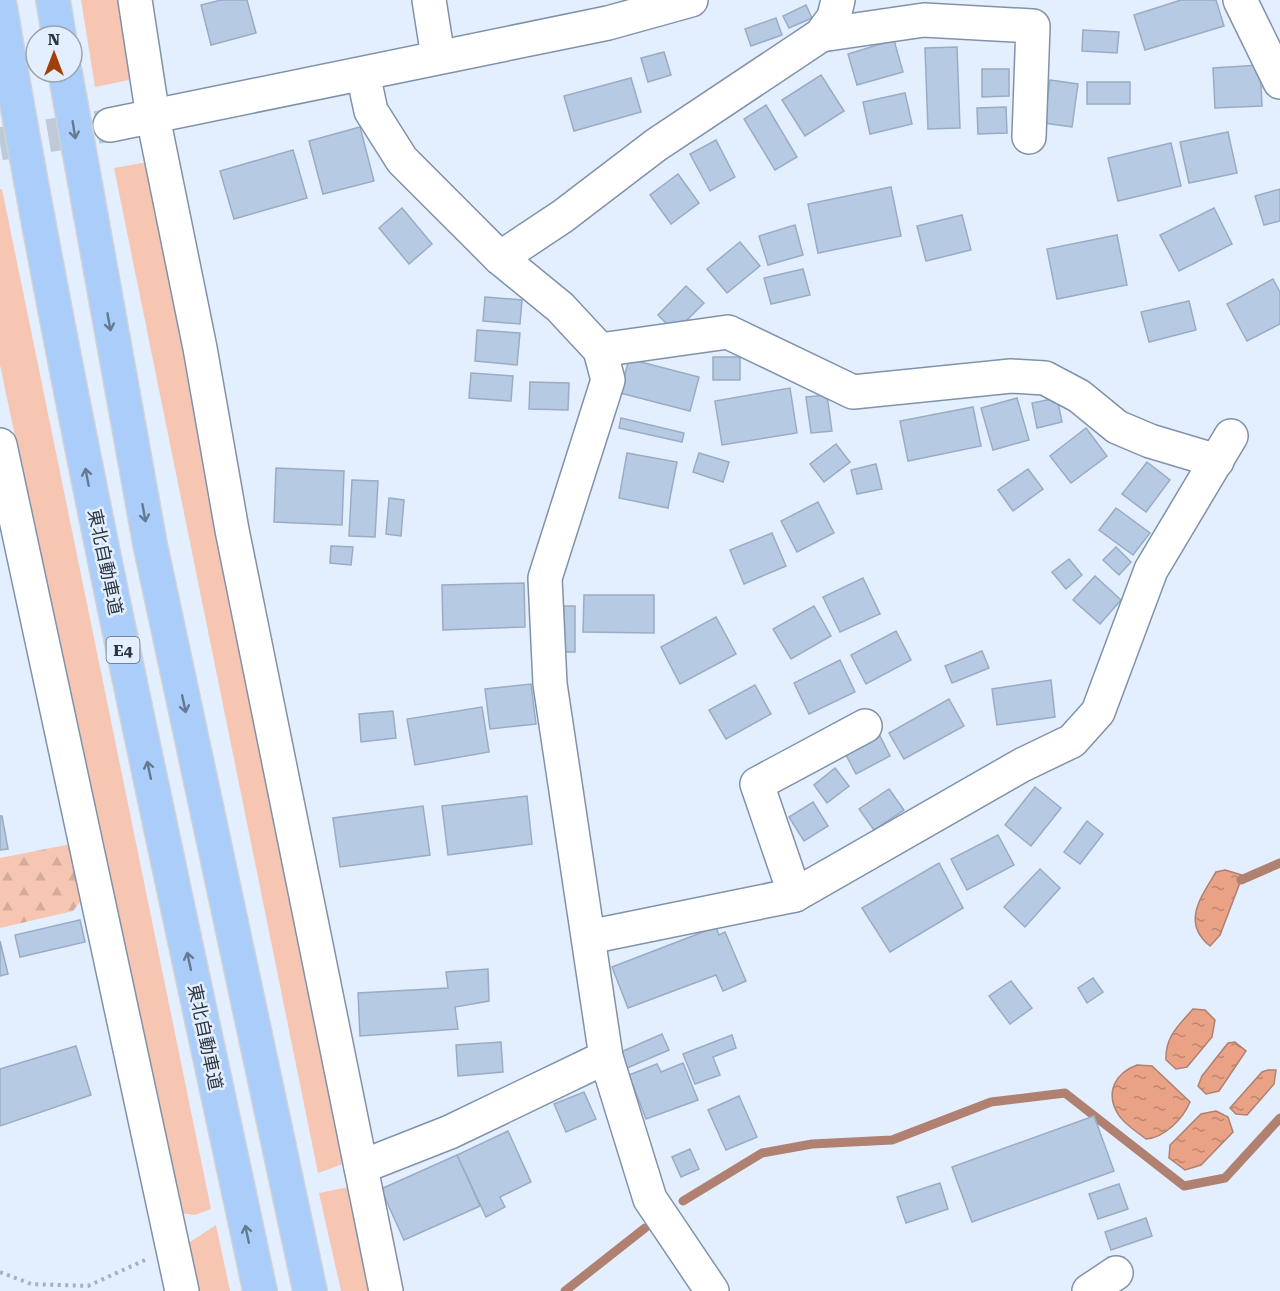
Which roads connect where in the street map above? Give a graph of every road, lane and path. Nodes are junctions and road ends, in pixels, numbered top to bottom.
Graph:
1 (52, 0) edge
2 (135, 0) edge
3 (429, 0) edge
4 (691, 0) edge
5 (838, 0) edge
6 (1240, 0) edge
7 (0, 6) edge
8 (56, 24) edge
9 (821, 35) junction
10 (438, 57) junction
11 (363, 74) junction
12 (1280, 82) edge
13 (66, 84) edge
14 (153, 117) junction
15 (110, 125) tunnel mouth
16 (1029, 137) dead end
17 (500, 258) junction
18 (600, 350) junction
19 (0, 445) edge
20 (865, 726) dead end
21 (795, 895) junction
22 (590, 937) junction
23 (606, 1057) junction
24 (361, 1167) junction
25 (173, 1248) junction
26 (0, 1272) edge
27 (1116, 1273) dead end
28 (182, 1291) edge
29 (260, 1291) edge
30 (310, 1291) edge
31 (386, 1291) edge
32 (712, 1291) edge
33 (1089, 1291) edge

1 - 8 highway
2 - 14 street
3 - 10 street
4 - 10 street
5 - 9 street
6 - 12 street
29 -> 7 highway, 東北自動車道 / E4
9 - 16 street
9 - 17 street
10 - 11 street
11 - 14 street
11 - 17 street
13 -> 30 highway
14 - 15 street
14 - 24 street
17 - 18 street
18 - 21 street
18 - 22 street
19 - 25 street
20 - 21 street
21 - 22 street
22 - 23 street
23 - 24 street
23 - 32 street
24 - 31 street
25 - 26 path
25 - 28 street
27 - 33 street

